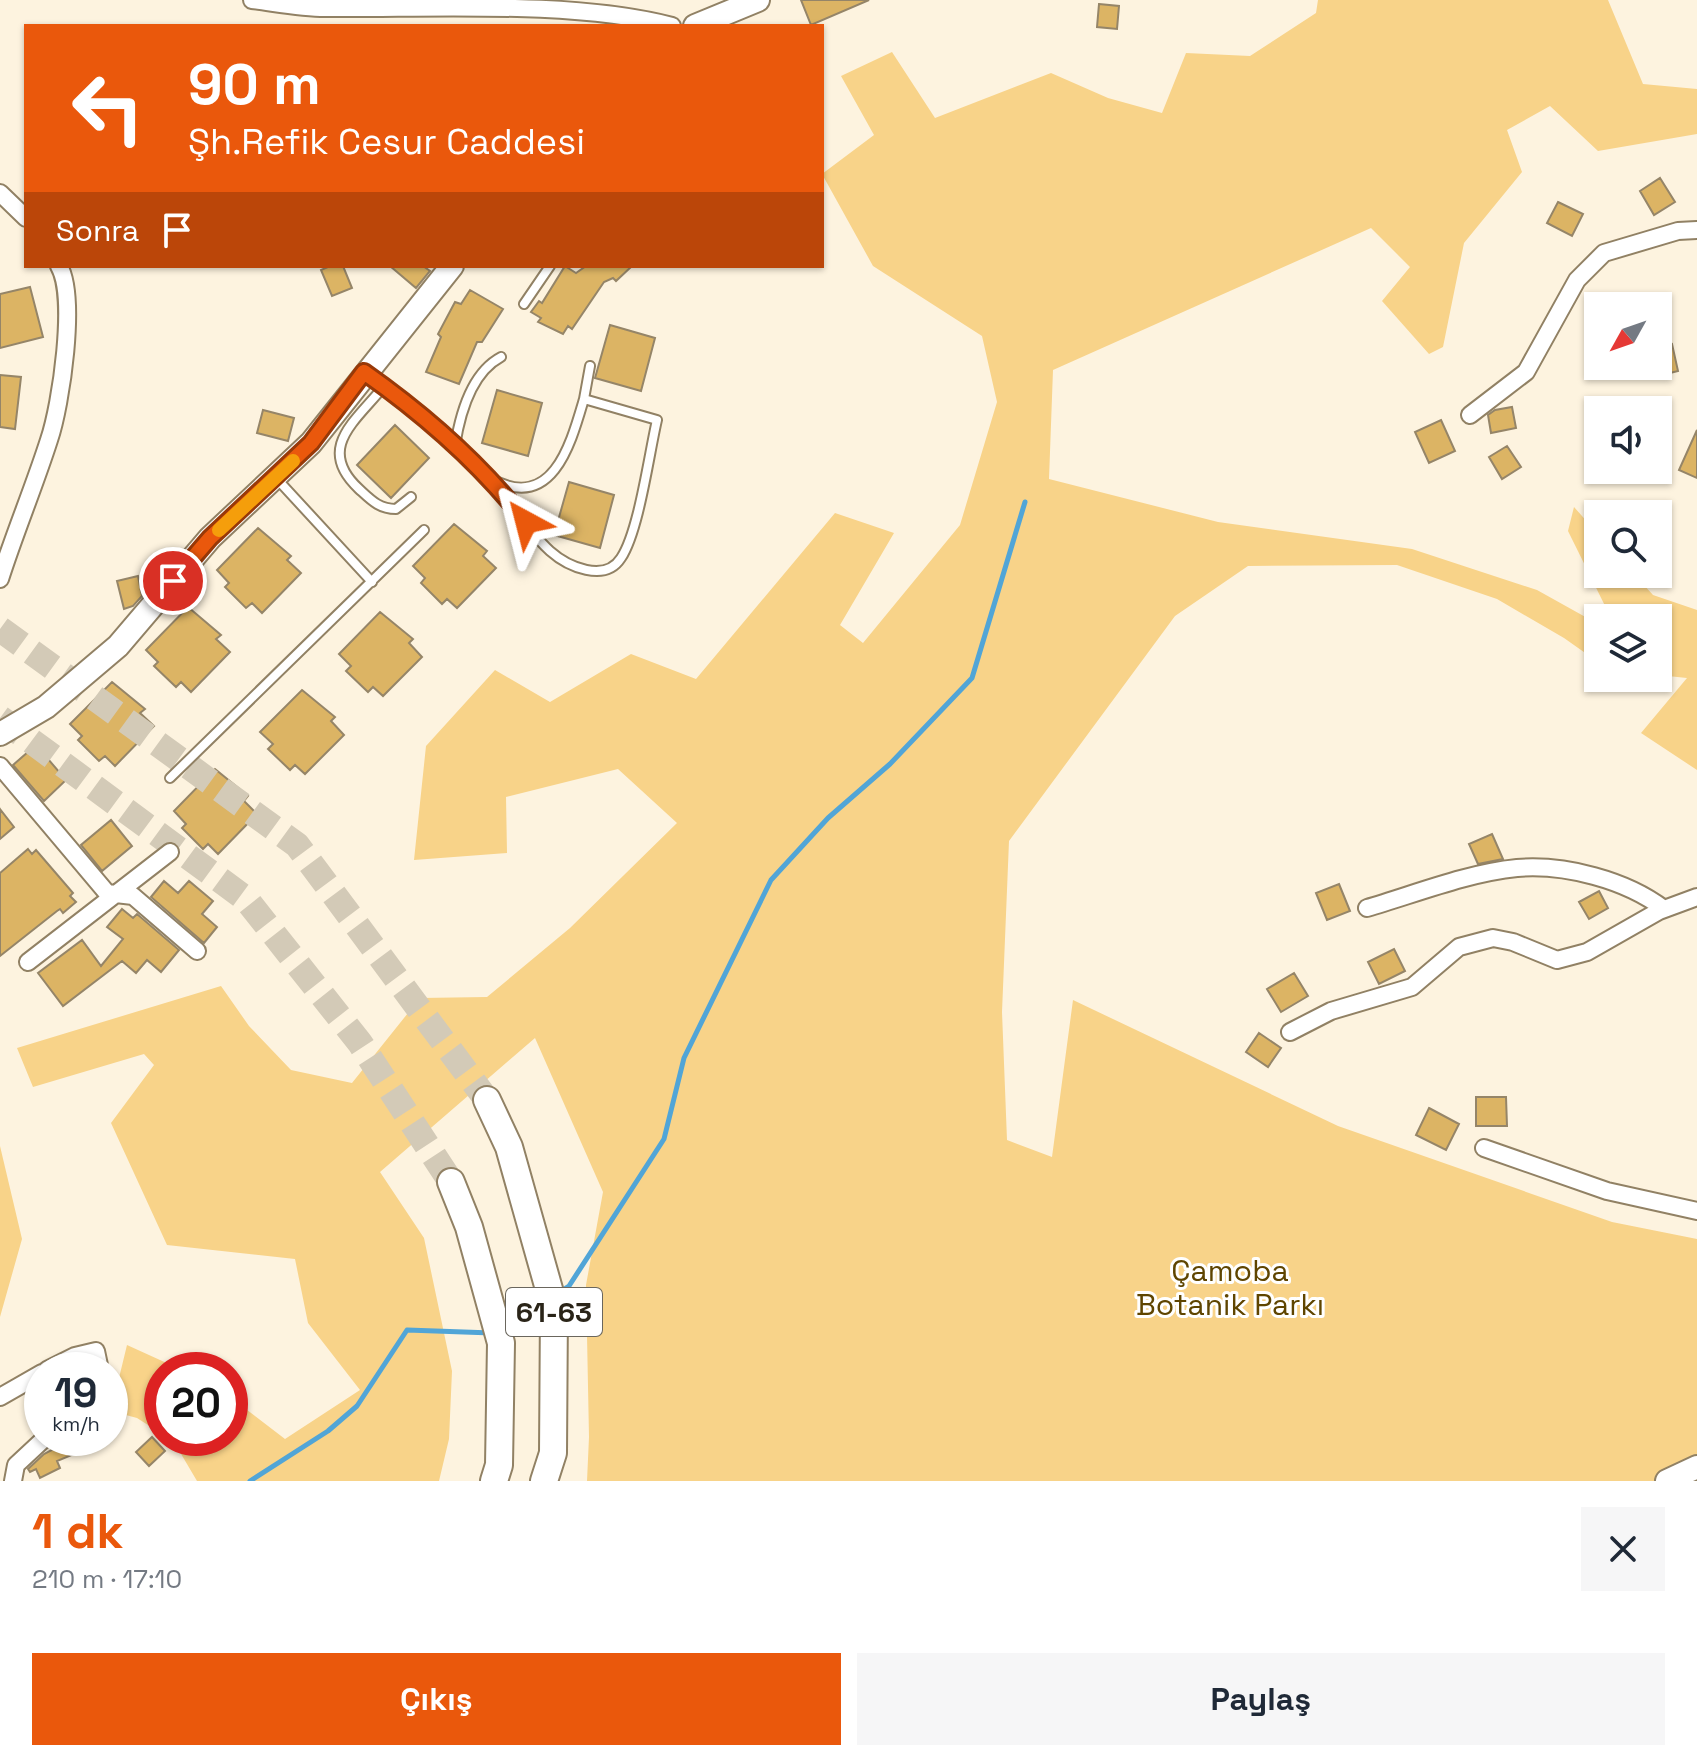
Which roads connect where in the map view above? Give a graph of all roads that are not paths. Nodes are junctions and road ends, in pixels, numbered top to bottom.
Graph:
1 (252, 0) edge
2 (758, 0) edge
3 (667, 24) edge
4 (700, 24) edge
5 (0, 193) edge
6 (24, 216) edge
7 (1697, 230) edge
8 (60, 268) edge
9 (450, 268) edge
10 (551, 268) edge
11 (524, 304) dead end
12 (501, 357) dead end
13 (590, 366) dead end
14 (364, 372) junction
15 (384, 386) junction
16 (584, 399) junction
17 (1470, 415) dead end
18 (455, 446) junction
19 (276, 478) junction
20 (492, 479) junction
21 (411, 497) dead end
22 (424, 530) dead end
23 (0, 579) edge
24 (372, 582) junction
25 (0, 734) edge
26 (0, 766) edge
27 (170, 778) dead end
28 (170, 852) dead end
29 (118, 894) junction
30 (1697, 897) edge
31 (1367, 908) dead end
32 (1664, 909) junction
33 (197, 951) dead end
34 (28, 962) dead end
35 (1290, 1032) dead end
36 (487, 1100) tunnel mouth
37 (1484, 1148) dead end
38 (451, 1182) tunnel mouth
39 (1697, 1211) edge
40 (24, 1383) edge
41 (0, 1397) edge
42 (26, 1456) edge
43 (1697, 1467) edge
44 (13, 1481) edge
45 (494, 1481) edge
46 (544, 1481) edge
47 (1667, 1481) edge

1 - 3 street
2 - 4 street
5 - 6 street
7 - 17 street
8 - 23 street
9 - 14 street
10 - 11 lane
12 - 18 lane
13 - 16 lane
14 - 15 lane
14 - 19 street
15 - 18 lane
15 - 21 lane
16 - 20 lane
16 - 20 lane
18 - 20 lane
19 - 24 lane
19 - 25 street
22 - 24 lane
24 - 27 lane
26 - 29 street
28 - 29 street
29 - 33 street
29 - 34 street
30 - 32 street
31 - 32 street
32 - 35 street
36 - 46 main road, 61-63
37 - 39 street
38 - 45 main road, 61-63
40 - 41 street
42 - 44 street
43 - 47 street

